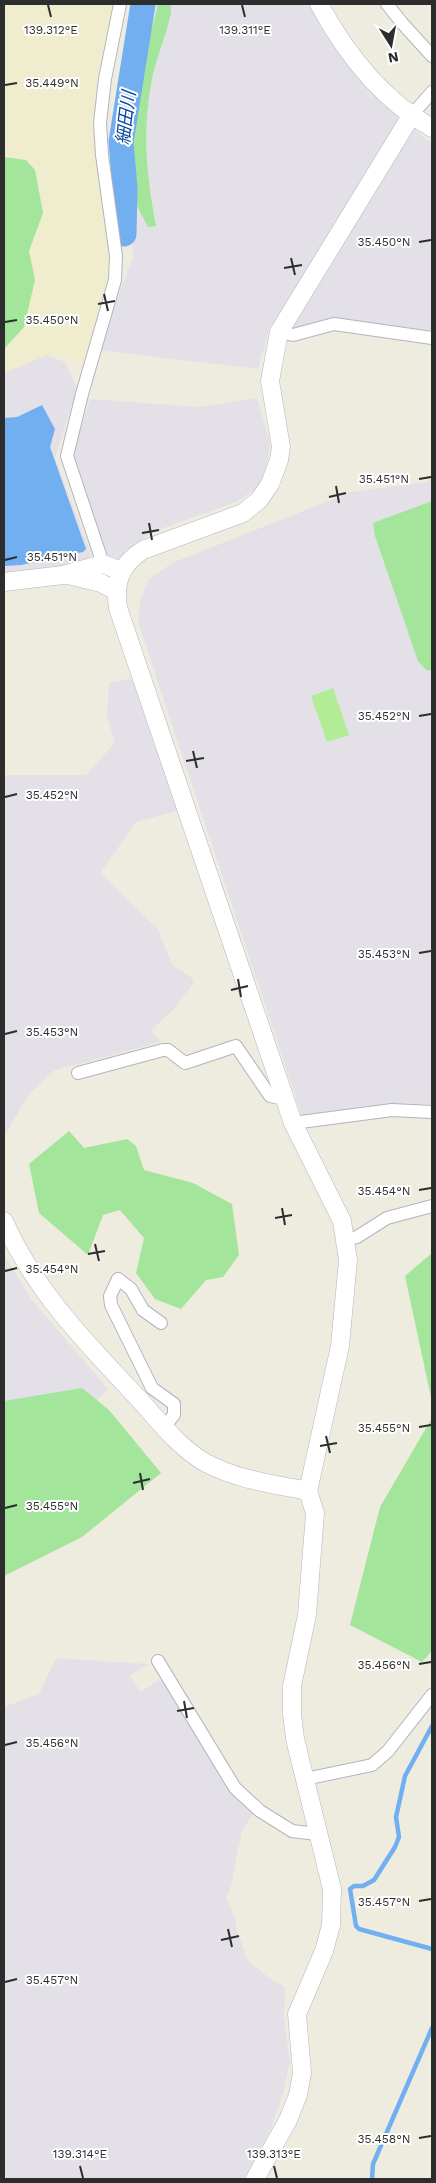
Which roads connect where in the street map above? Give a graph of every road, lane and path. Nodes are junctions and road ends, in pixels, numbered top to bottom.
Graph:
1 (120, 4) edge
2 (319, 4) edge
3 (388, 4) edge
4 (432, 56) edge
5 (432, 92) edge
6 (411, 116) junction
7 (432, 128) edge
8 (279, 332) junction
9 (432, 338) edge
10 (103, 564) junction
11 (122, 571) junction
12 (63, 575) junction
13 (4, 582) edge
14 (116, 591) junction
15 (78, 1073) dead end
16 (285, 1099) junction
17 (432, 1112) edge
18 (293, 1123) junction
19 (432, 1206) edge
20 (4, 1221) edge
21 (346, 1240) junction
22 (161, 1322) dead end
23 (164, 1427) junction
24 (308, 1491) junction
25 (158, 1662) dead end
26 (432, 1695) edge
27 (305, 1779) junction
28 (318, 1834) junction
29 (255, 2179) edge

1 - 10 street
2 - 6 street
3 - 4 street
5 - 6 street
6 - 7 street
6 - 8 street
8 - 9 street
8 - 11 street
10 - 11 street
10 - 12 street
11 - 14 street
12 - 13 street
12 - 14 street
14 - 16 street
15 - 16 street
16 - 18 street
17 - 18 street
18 - 21 street
19 - 21 street
20 - 23 street
21 - 24 street
22 - 23 street
23 - 24 street
24 - 27 street
25 - 28 street
26 - 27 street
27 - 28 street
28 - 29 street

